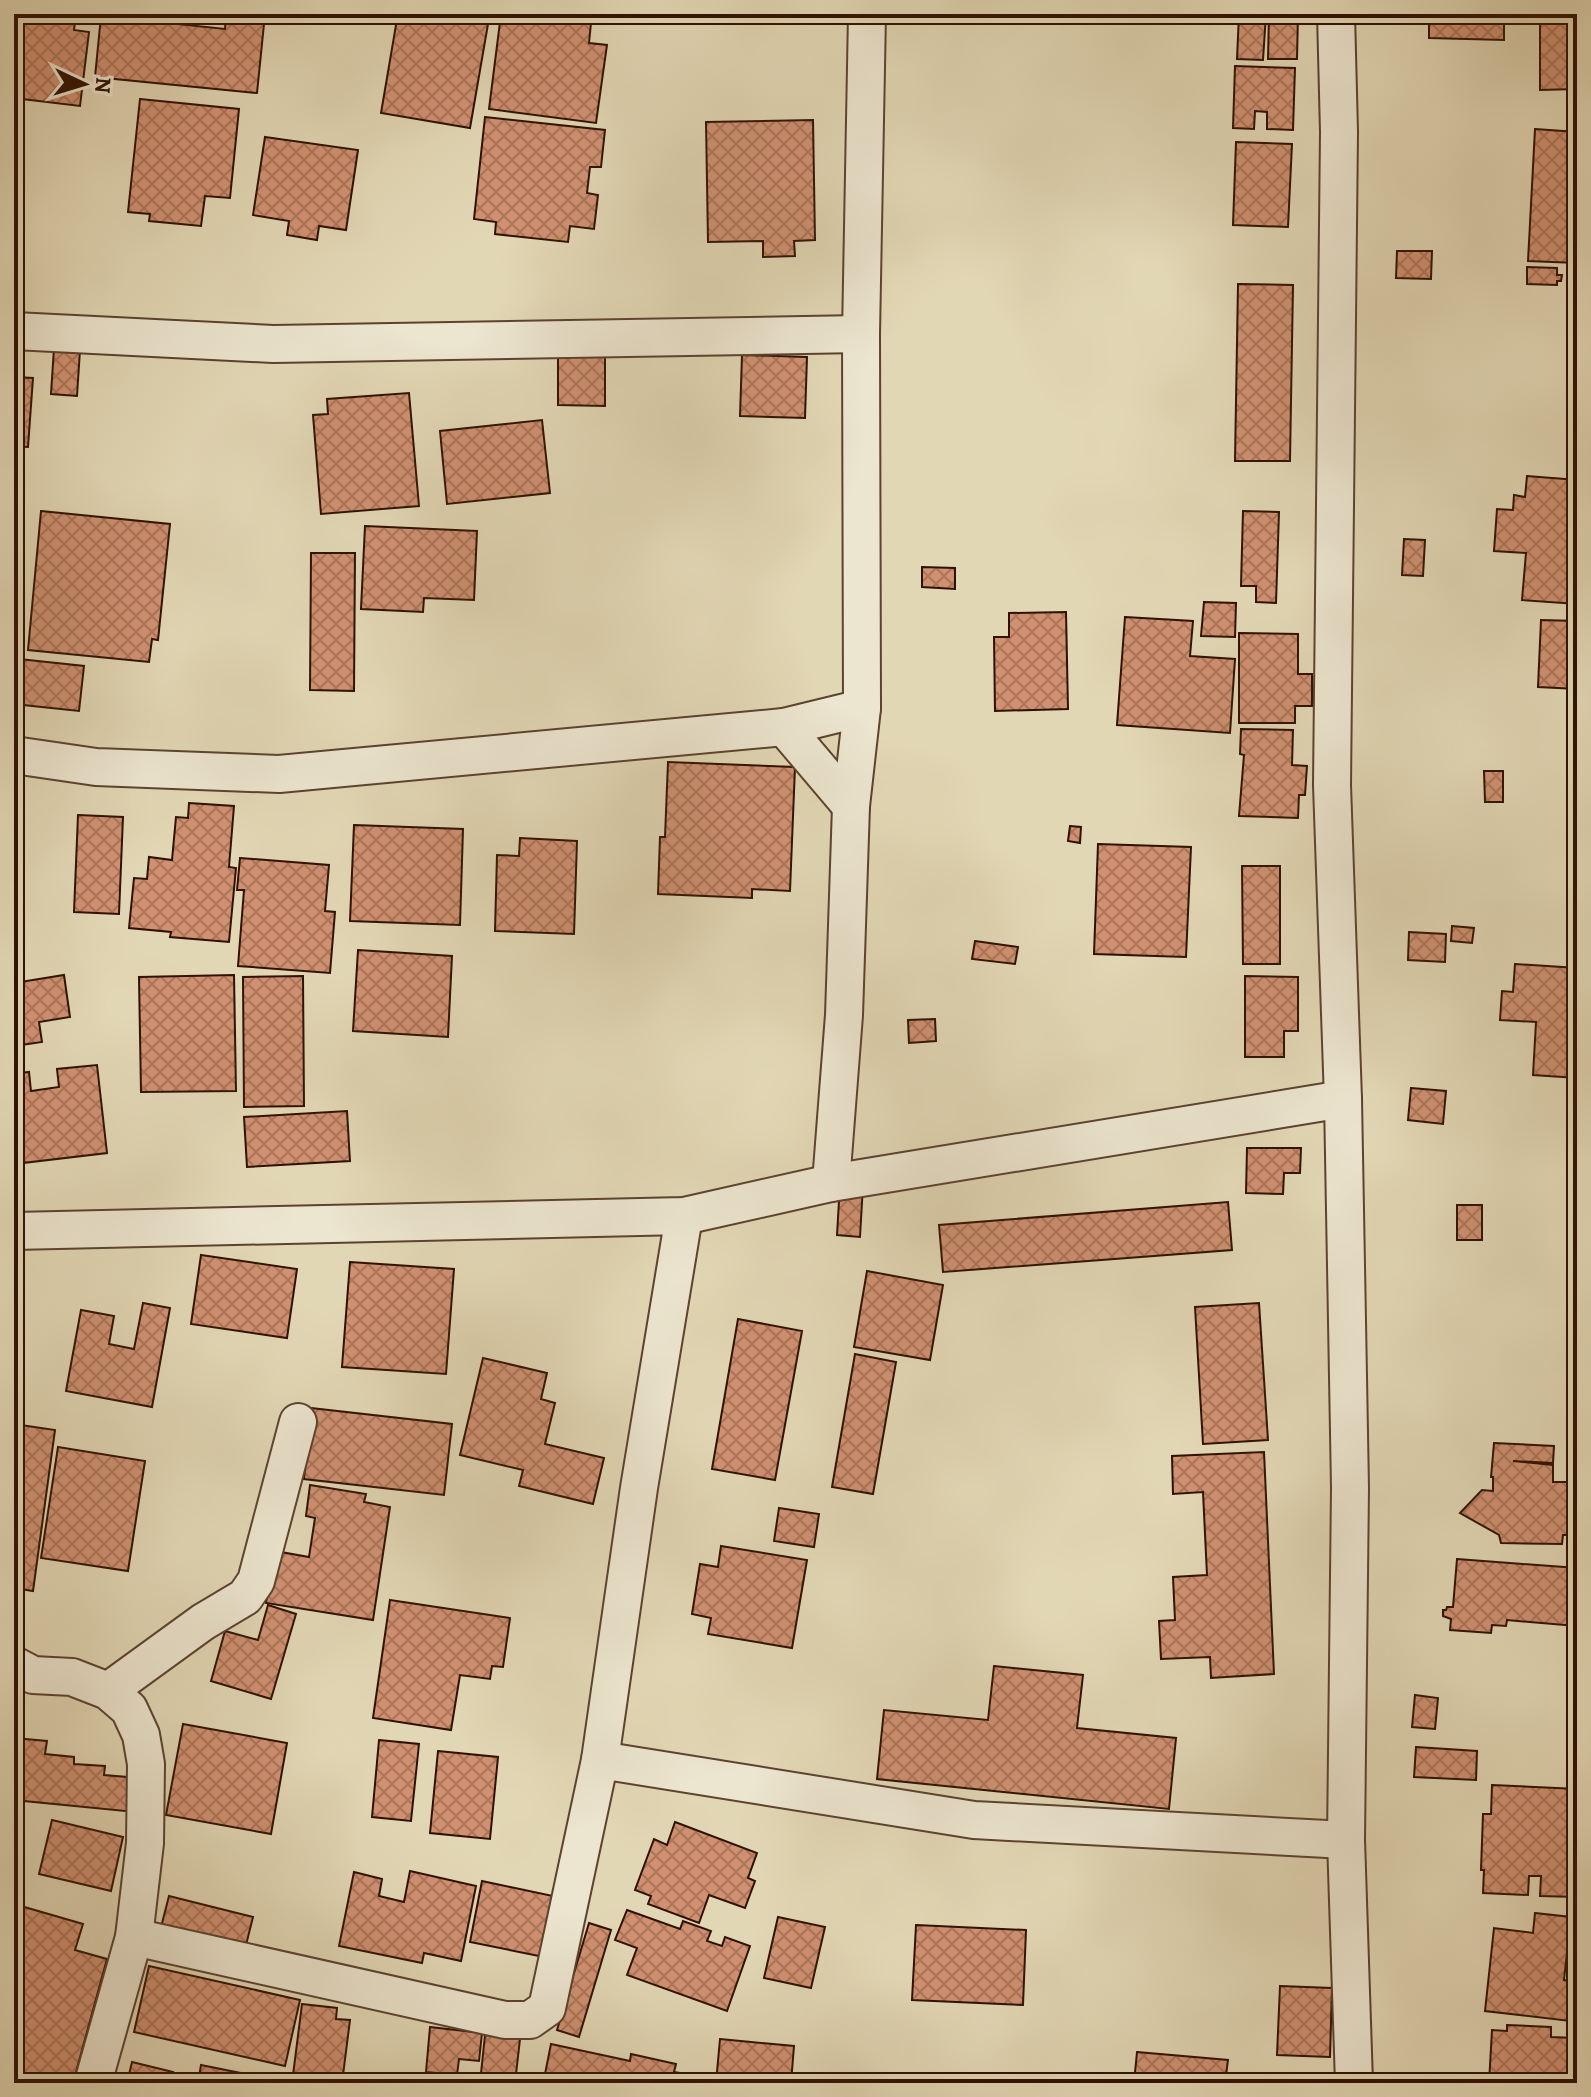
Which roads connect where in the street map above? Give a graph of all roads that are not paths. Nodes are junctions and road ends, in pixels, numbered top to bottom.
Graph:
1 (867, 14) edge
2 (1336, 14) edge
3 (14, 331) edge
4 (861, 334) junction
5 (862, 708) junction
6 (784, 727) junction
7 (14, 755) edge
8 (851, 806) junction
9 (1343, 1099) junction
10 (831, 1183) junction
11 (684, 1216) junction
12 (14, 1231) edge
13 (298, 1422) dead end
14 (14, 1665) edge
15 (108, 1691) junction
16 (600, 1760) junction
17 (1346, 1840) junction
18 (134, 1937) junction
19 (93, 2083) edge
20 (1354, 2083) edge

1 - 4 street
2 - 9 street
3 - 4 street
4 - 5 street
5 - 6 street
5 - 8 street
6 - 7 street
6 - 8 street
8 - 10 street
9 - 10 street
9 - 17 street
10 - 11 street
11 - 12 street
11 - 16 street
13 - 15 street
14 - 15 street
15 - 18 street
16 - 17 street
16 - 18 street
17 - 20 street
18 - 19 street

